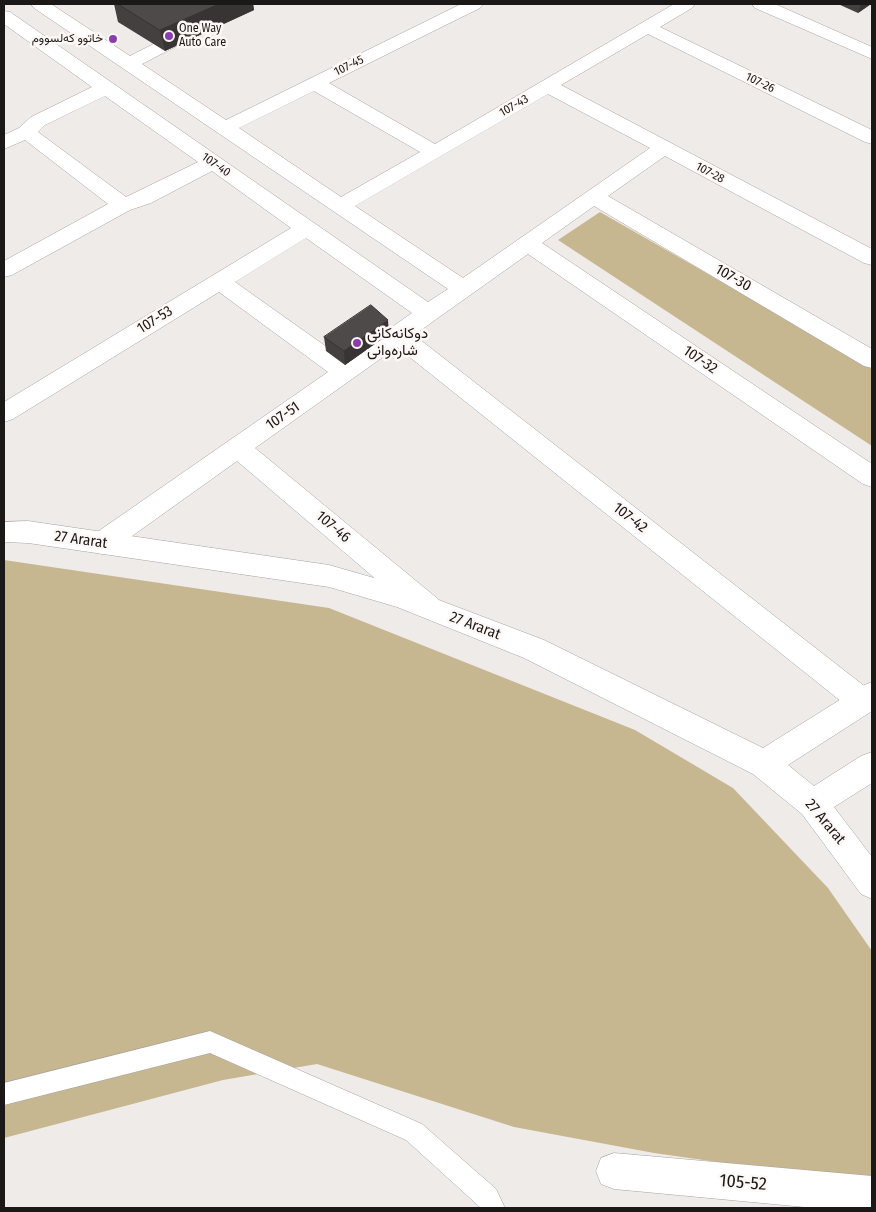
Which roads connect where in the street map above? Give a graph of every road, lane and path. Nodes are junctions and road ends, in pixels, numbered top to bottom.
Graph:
1 (40, 4) edge
2 (244, 4) edge
3 (474, 4) edge
4 (686, 4) edge
5 (761, 4) edge
6 (6, 18) edge
7 (647, 27) junction
8 (24, 32) junction
9 (4, 41) edge
10 (872, 54) edge
11 (129, 64) junction
12 (315, 83) junction
13 (548, 86) junction
14 (106, 88) junction
15 (224, 128) junction
16 (26, 132) junction
17 (872, 138) edge
18 (4, 143) edge
19 (663, 148) junction
20 (435, 152) junction
21 (212, 163) junction
22 (594, 197) junction
23 (123, 205) junction
24 (340, 206) junction
25 (306, 228) junction
26 (528, 244) junction
27 (872, 258) edge
28 (4, 270) edge
29 (219, 281) junction
30 (464, 289) junction
31 (429, 314) junction
32 (398, 335) junction
33 (872, 360) edge
34 (345, 372) junction
35 (4, 413) edge
36 (238, 448) junction
37 (872, 476) edge
38 (4, 532) edge
39 (102, 543) junction
40 (428, 607) junction
41 (867, 698) edge
42 (764, 764) junction
43 (872, 766) edge
44 (814, 804) junction
45 (872, 883) edge
46 (4, 1094) edge
47 (614, 1171) dead end
48 (872, 1195) edge
49 (493, 1208) edge

1 - 6 street
1 - 11 street
2 - 11 street
3 - 12 street, 107-45
4 - 7 street, 107-43
5 - 10 street
6 - 8 street, 107-40
7 - 13 street, 107-43
7 - 17 street, 107-26
8 - 9 street
8 - 14 street, 107-40
11 - 15 street
12 - 15 street, 107-45
12 - 20 street
13 - 19 street, 107-28
13 - 20 street, 107-43
14 - 16 street
14 - 21 street, 107-40
15 - 24 street
16 - 18 street
16 - 23 street
19 - 22 street, 107-51
19 - 27 street, 107-28
20 - 24 street, 107-43
21 - 23 street
21 - 25 street, 107-40
22 - 26 street, 107-51
22 - 33 street, 107-30
23 - 28 street
24 - 30 street
25 - 29 street, 107-53
25 - 31 street, 107-40
26 - 30 street, 107-51
26 - 37 street, 107-32
29 - 34 street
29 - 35 street, 107-53
30 - 31 street, 107-51
31 - 32 street, 107-51
32 - 34 street, 107-51
32 - 41 street, 107-42
34 - 36 street, 107-51
36 - 39 street, 107-51
36 - 40 street, 107-46
38 - 39 street, 27 Ararat
39 - 40 street, 27 Ararat
40 - 42 street, 27 Ararat
41 - 42 street
42 - 44 street, 27 Ararat
43 - 44 street
44 - 45 street, 27 Ararat
46 - 49 lane
47 - 48 street, 105-52

